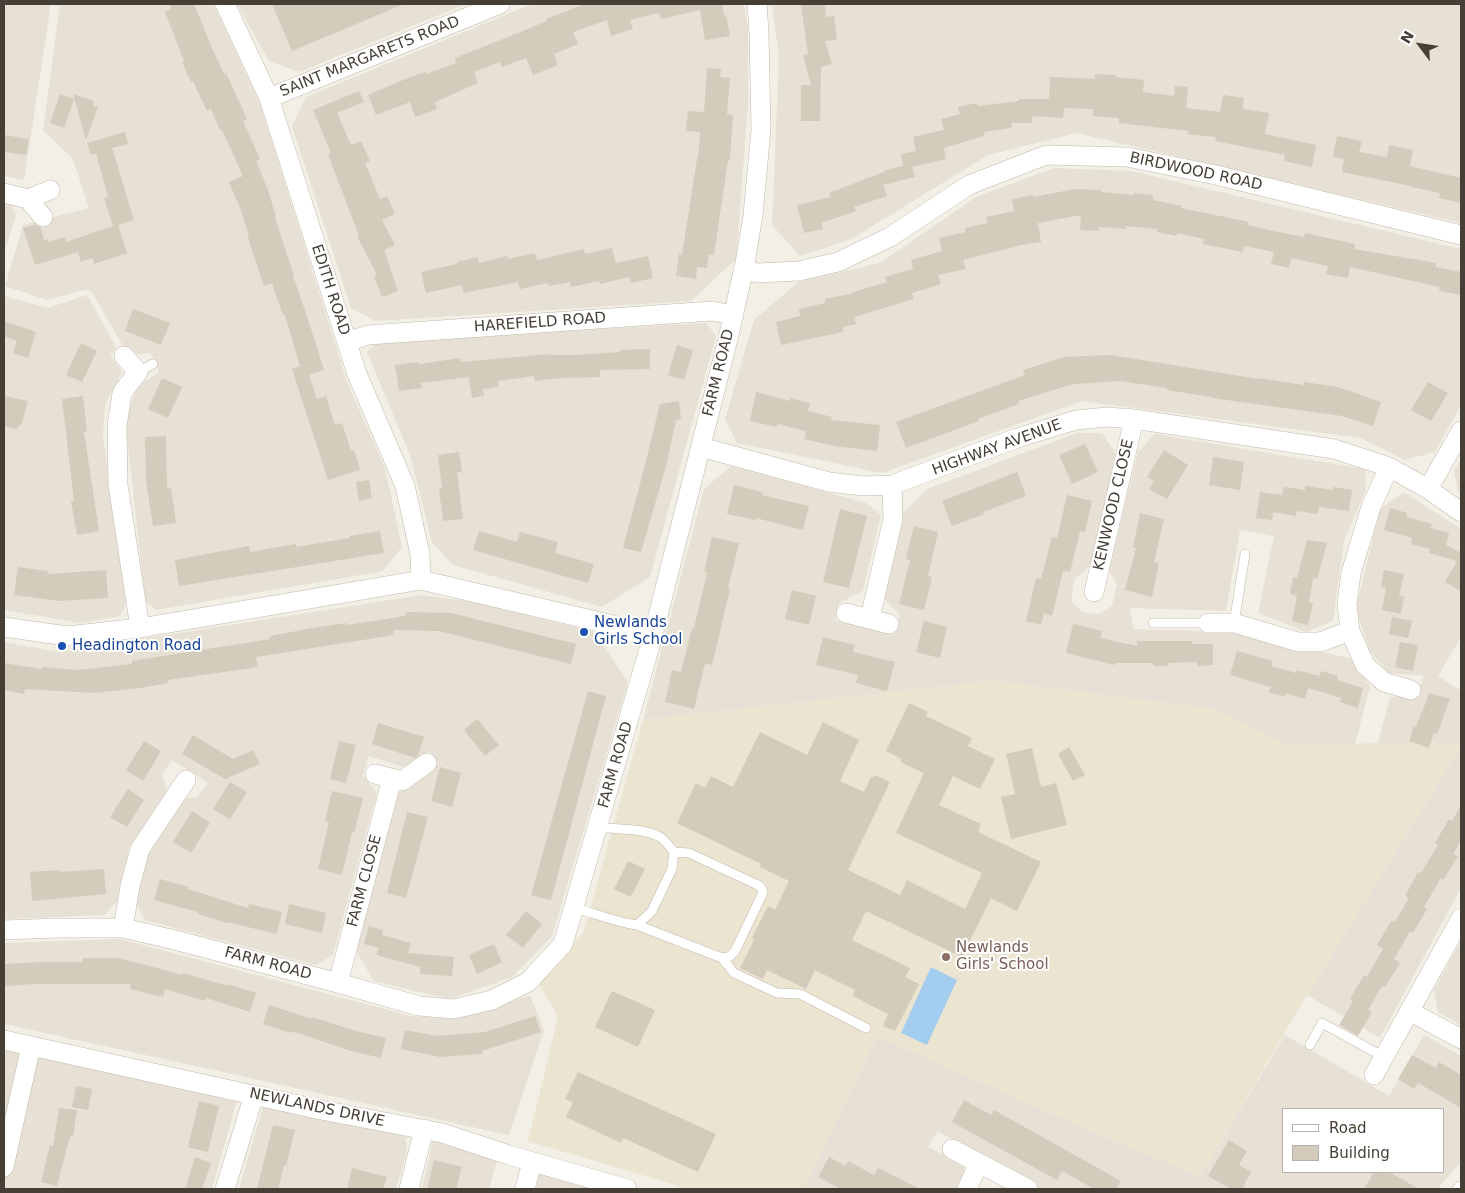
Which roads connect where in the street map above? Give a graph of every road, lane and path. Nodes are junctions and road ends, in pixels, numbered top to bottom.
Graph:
1 (225, 4) edge
2 (500, 4) edge
3 (757, 4) edge
4 (269, 98) junction
5 (50, 190) dead end
6 (4, 193) edge
7 (28, 199) junction
8 (43, 217) dead end
9 (1461, 235) edge
10 (743, 270) junction
11 (734, 315) junction
12 (347, 342) junction
13 (124, 356) dead end
14 (1134, 419) junction
15 (1461, 431) edge
16 (701, 447) junction
17 (1388, 467) junction
18 (892, 485) junction
19 (1428, 489) junction
20 (1461, 512) edge
21 (1245, 554) dead end
22 (421, 580) junction
23 (1094, 592) dead end
24 (846, 613) dead end
25 (870, 618) junction
26 (1154, 623) dead end
27 (1208, 623) joint
28 (1234, 623) junction
29 (889, 624) dead end
30 (4, 627) edge
31 (140, 628) junction
32 (1350, 632) junction
33 (652, 639) junction
34 (1411, 690) dead end
35 (427, 763) dead end
36 (186, 779) dead end
37 (597, 827) junction
38 (674, 852) junction
39 (574, 908) junction
40 (1461, 918) edge
41 (637, 925) junction
42 (124, 928) junction
43 (4, 930) edge
44 (722, 958) junction
45 (338, 983) junction
46 (1409, 1011) junction
47 (866, 1028) dead end
48 (1461, 1039) edge
49 (4, 1040) edge
50 (1310, 1045) dead end
51 (31, 1046) junction
52 (1384, 1057) junction
53 (1374, 1075) dead end
54 (254, 1095) junction
55 (424, 1130) junction
56 (952, 1150) dead end
57 (532, 1162) junction
58 (979, 1163) junction
59 (4, 1167) edge
60 (226, 1189) edge
61 (409, 1189) edge
62 (525, 1189) edge
63 (627, 1189) edge
64 (967, 1189) edge
65 (1028, 1189) edge

1 - 4 street, EDITH ROAD
2 - 4 street, SAINT MARGARETS ROAD
3 - 10 street, FARM ROAD
4 - 12 street, EDITH ROAD
5 - 7 street
6 - 7 street
7 - 8 street
9 - 10 street, BIRDWOOD ROAD
10 - 11 street, FARM ROAD
11 - 12 street, HAREFIELD ROAD
11 - 16 street, FARM ROAD
12 - 22 street, EDITH ROAD
13 - 31 street
14 - 17 street, HIGHWAY AVENUE
14 - 18 street, HIGHWAY AVENUE
14 - 23 street, KENWOOD CLOSE
15 - 19 street
16 - 18 street, HIGHWAY AVENUE
16 - 33 street, FARM ROAD
17 - 19 street, HIGHWAY AVENUE
17 - 32 street
18 - 25 street
19 - 20 street, HIGHWAY AVENUE
21 - 28 lane
22 - 31 street
22 - 33 street
24 - 25 street
25 - 29 street
26 - 27 lane
27 - 28 street
28 - 32 street
30 - 31 street
32 - 34 street
33 - 37 street, FARM ROAD
35 - 45 street, FARM CLOSE
36 - 42 street
37 - 38 lane
37 - 39 street, FARM ROAD
38 - 41 lane
38 - 44 lane
39 - 41 lane
39 - 45 street, FARM ROAD
40 - 46 street
41 - 44 lane
42 - 43 street, FARM ROAD
42 - 45 street, FARM ROAD
44 - 47 lane
46 - 48 street
46 - 52 street
49 - 51 street, NEWLANDS DRIVE
50 - 52 lane
51 - 54 street, NEWLANDS DRIVE
51 - 59 street
52 - 53 street
54 - 55 street, NEWLANDS DRIVE
54 - 60 street
55 - 57 street, NEWLANDS DRIVE
55 - 61 street
56 - 58 street
57 - 62 street
57 - 63 street, NEWLANDS DRIVE
58 - 64 street
58 - 65 street

